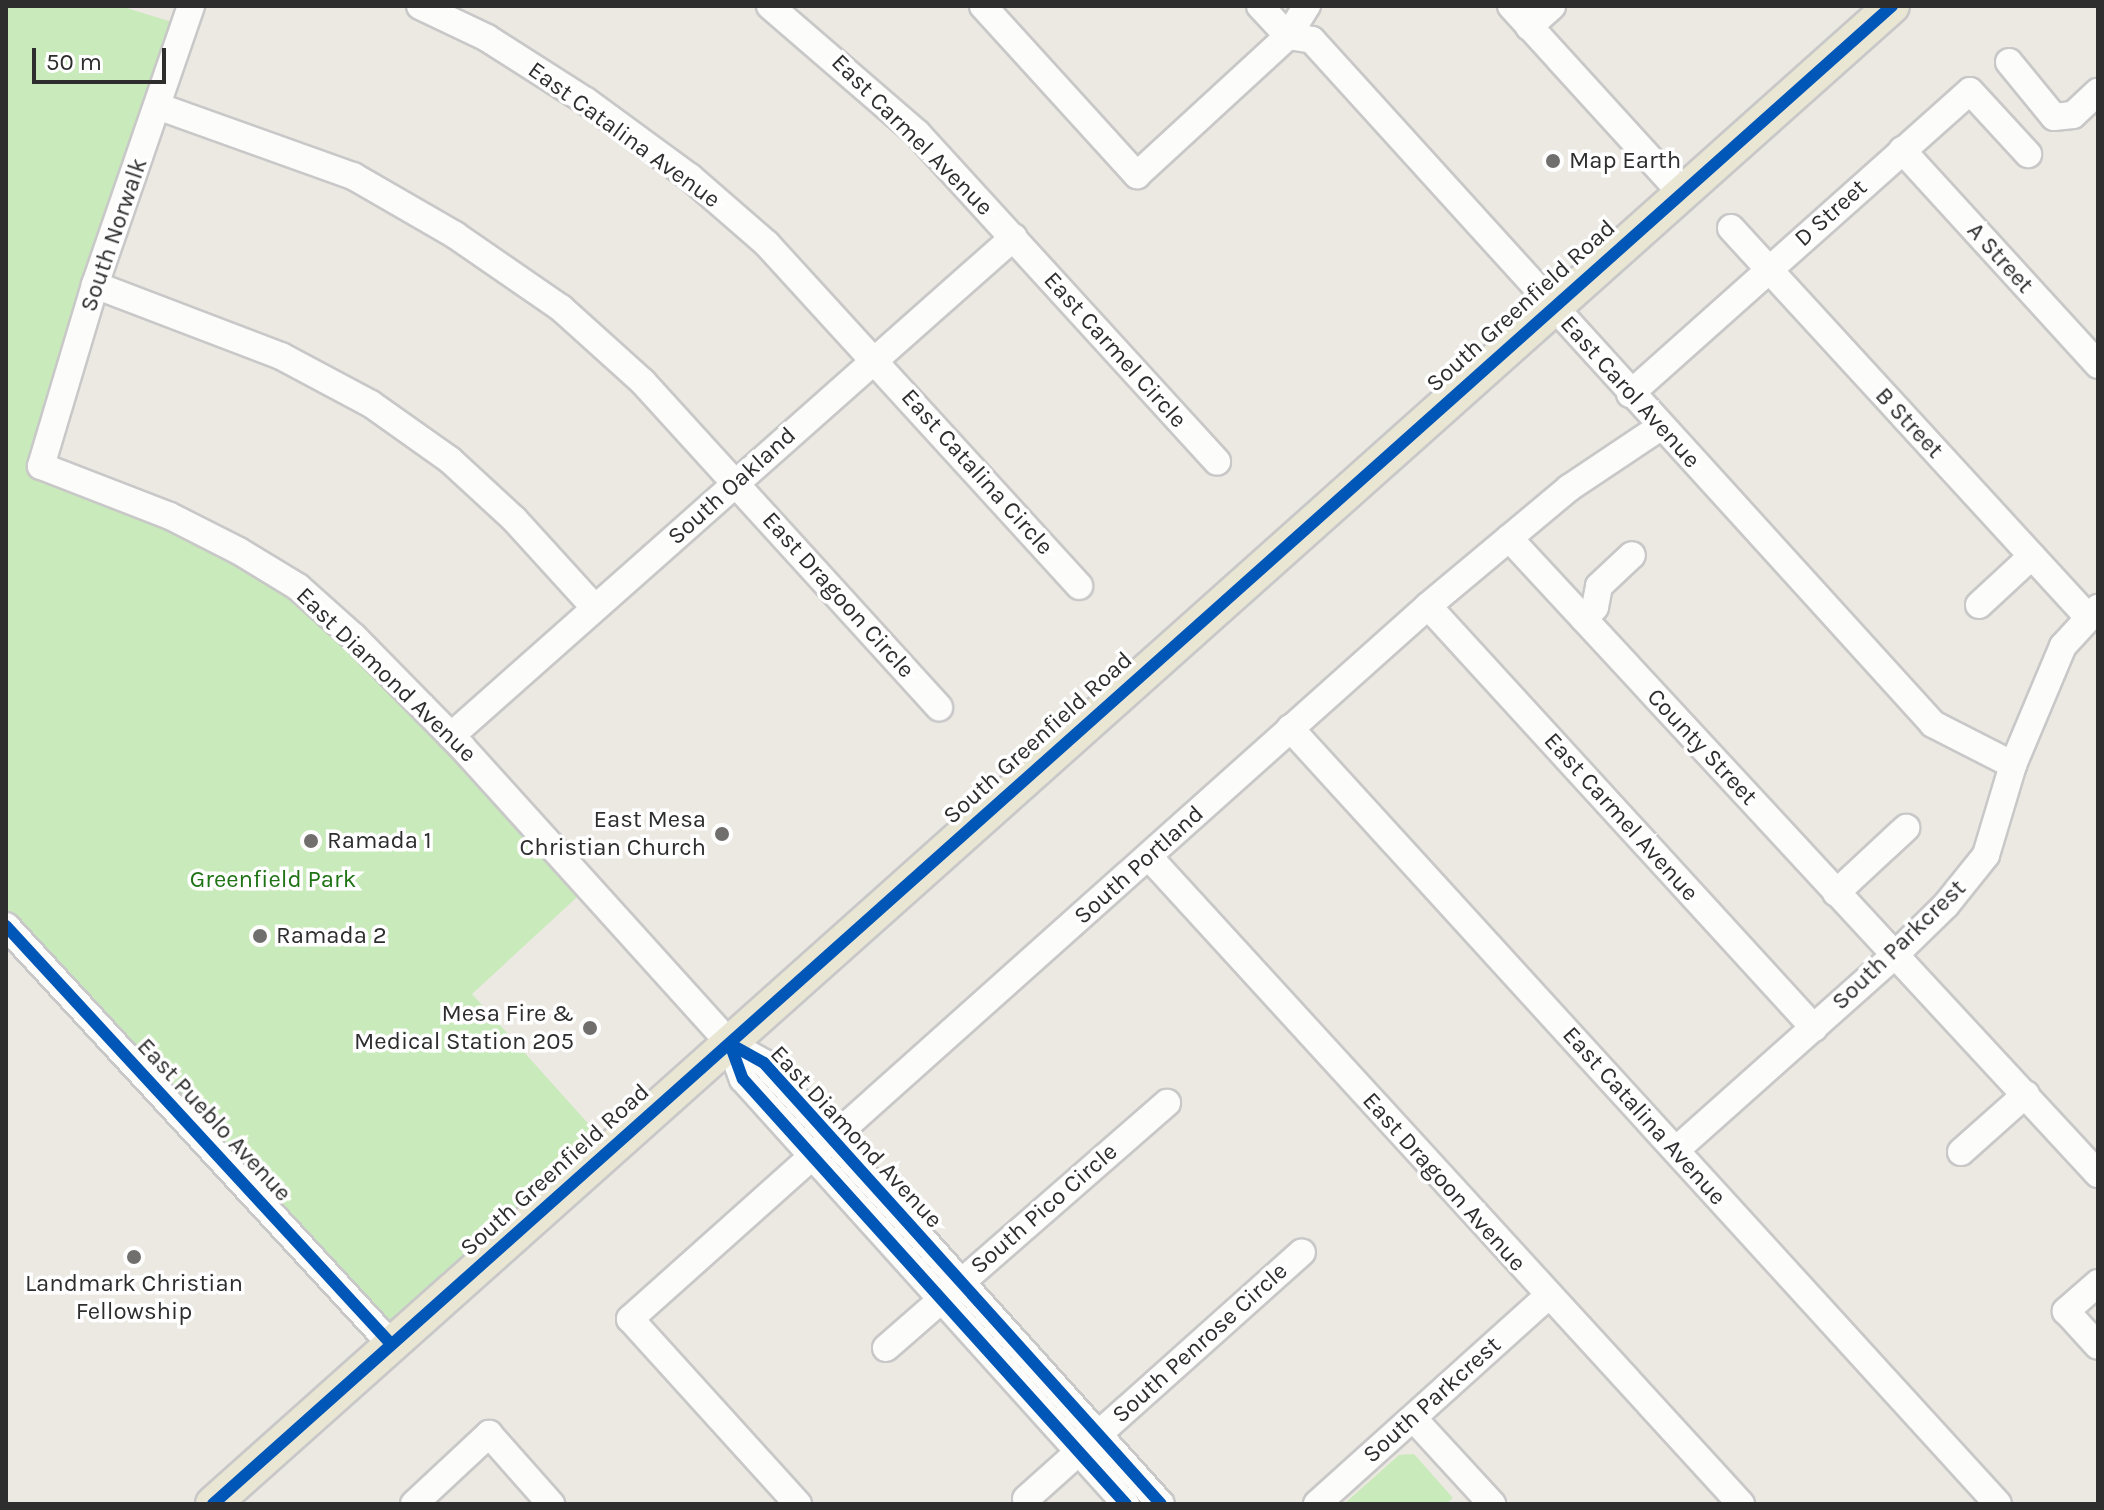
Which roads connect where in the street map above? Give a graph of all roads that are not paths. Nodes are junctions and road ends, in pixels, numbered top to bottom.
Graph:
1 (191, 6) edge
2 (420, 6) edge
3 (770, 6) edge
4 (983, 6) edge
5 (1260, 6) edge
6 (1307, 6) edge
7 (1511, 6) edge
8 (1552, 6) edge
9 (1892, 6) edge
10 (1529, 27) junction
11 (1288, 36) junction
12 (2014, 58) dead end
13 (2098, 92) edge
14 (160, 107) junction
15 (1902, 150) junction
16 (2028, 154) dead end
17 (1682, 194) junction
18 (1731, 228) dead end
19 (1014, 237) junction
20 (1768, 269) junction
21 (95, 285) junction
22 (1554, 306) junction
23 (875, 359) junction
24 (2098, 365) edge
25 (1630, 394) junction
26 (1660, 427) junction
27 (1217, 462) dead end
28 (41, 466) joint
29 (737, 482) junction
30 (1509, 538) junction
31 (1632, 555) dead end
32 (2032, 556) junction
33 (1079, 586) dead end
34 (1979, 605) dead end
35 (1428, 606) junction
36 (595, 608) junction
37 (2093, 612) edge
38 (1584, 619) junction
39 (939, 707) dead end
40 (1290, 728) junction
41 (451, 736) junction
42 (2013, 765) junction
43 (1906, 828) dead end
44 (1149, 857) junction
45 (1836, 893) junction
46 (6, 926) edge
47 (1898, 952) junction
48 (1814, 1028) junction
49 (730, 1044) junction
50 (2026, 1094) junction
51 (1167, 1103) dead end
52 (821, 1147) junction
53 (1676, 1150) junction
54 (1961, 1152) dead end
55 (2098, 1174) edge
56 (1302, 1252) dead end
57 (961, 1282) junction
58 (2098, 1283) edge
59 (1548, 1296) junction
60 (940, 1300) junction
61 (391, 1344) junction
62 (2098, 1346) edge
63 (886, 1348) dead end
64 (1413, 1418) junction
65 (1098, 1434) junction
66 (1078, 1452) junction
67 (1026, 1499) dead end
68 (213, 1504) edge
69 (414, 1504) edge
70 (551, 1504) edge
71 (798, 1504) edge
72 (1126, 1504) edge
73 (1161, 1504) edge
74 (1317, 1504) edge
75 (1492, 1504) edge
76 (1741, 1504) edge
77 (1998, 1504) edge

1 - 14 street, South Norwalk
2 - 23 street, East Catalina Avenue
3 - 19 street, East Carmel Avenue
4 - 11 street
5 - 11 street, East Carol Avenue
6 - 11 street
7 - 10 street
8 - 10 street
9 - 17 main road, South Greenfield Road
10 - 17 street
11 - 22 street, East Carol Avenue
12 - 13 street
14 - 21 street, South Norwalk
14 - 29 street
15 - 16 street, D Street
15 - 20 street, D Street
15 - 24 street, A Street
17 - 22 main road, South Greenfield Road
18 - 20 street, B Street
19 - 23 street, South Oakland
19 - 27 street, East Carmel Circle
20 - 25 street, D Street
20 - 32 street, B Street
21 - 28 street, South Norwalk
21 - 36 street
22 - 25 street, East Carol Avenue
22 - 49 main road, South Greenfield Road
23 - 29 street, South Oakland
23 - 33 street, East Catalina Circle
25 - 26 street, East Carol Avenue
26 - 30 street, South Portland
26 - 42 street, East Carol Avenue
28 - 41 street, East Diamond Avenue
29 - 36 street, South Oakland
29 - 39 street, East Dragoon Circle
30 - 35 street, South Portland
30 - 38 street, County Street
31 - 38 street
32 - 34 street
32 - 37 street, B Street
35 - 40 street, South Portland
35 - 48 street, East Carmel Avenue
36 - 41 street, South Oakland
37 - 42 street, South Parkcrest
38 - 45 street, County Street
40 - 44 street, South Portland
40 - 53 street, East Catalina Avenue
41 - 49 street, East Diamond Avenue
42 - 47 street, South Parkcrest
43 - 45 street
44 - 52 street, South Portland
44 - 59 street, East Dragoon Avenue
45 - 47 street, County Street
46 - 61 street, East Pueblo Avenue
47 - 48 street, South Parkcrest
47 - 50 street, County Street
48 - 53 street, South Parkcrest
49 - 52 street, East Diamond Avenue
49 - 61 main road, South Greenfield Road
50 - 54 street
50 - 55 street, County Street
51 - 57 street, South Pico Circle
52 - 57 street, East Diamond Avenue
52 - 60 street, East Diamond Avenue
52 - 71 street, South Portland
53 - 77 street, East Catalina Avenue
56 - 65 street, South Penrose Circle
57 - 60 street, South Pico Circle
57 - 65 street, East Diamond Avenue
58 - 62 street
59 - 64 street, South Parkcrest
59 - 76 street, East Dragoon Avenue
60 - 63 street, South Pico Circle
60 - 66 street, East Diamond Avenue
61 - 68 main road, South Greenfield Road
64 - 74 street, South Parkcrest
64 - 75 street
65 - 66 street, South Penrose Circle
65 - 73 street, East Diamond Avenue
66 - 67 street, South Penrose Circle
66 - 72 street, East Diamond Avenue
69 - 70 street

